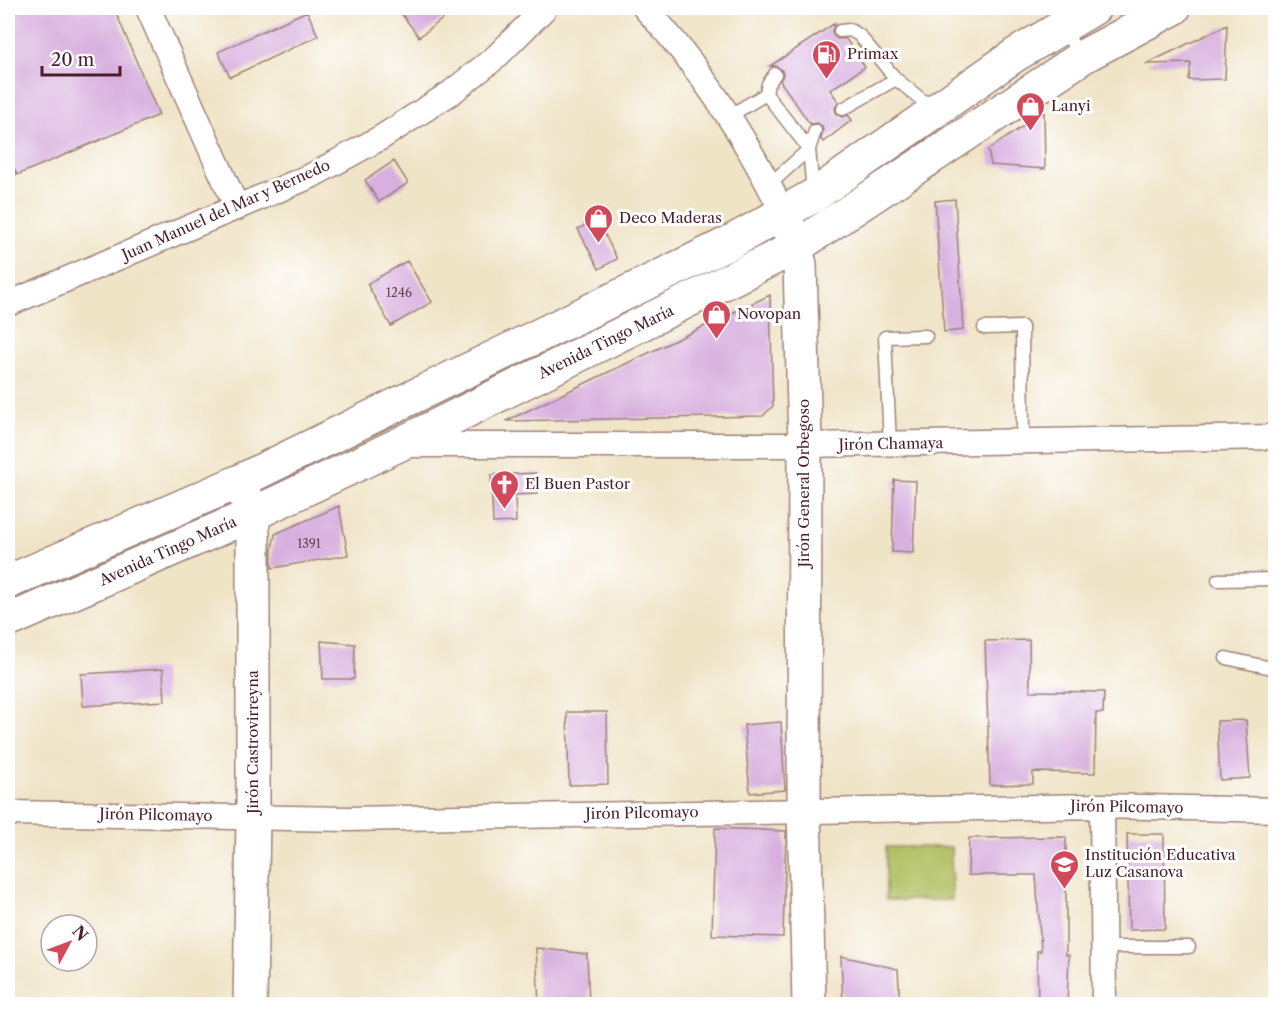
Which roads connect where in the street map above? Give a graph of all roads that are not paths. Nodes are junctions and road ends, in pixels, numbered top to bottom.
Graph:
1 (148, 8) edge
2 (545, 8) edge
3 (645, 8) edge
4 (1094, 8) edge
5 (1174, 8) edge
6 (1059, 16) edge
7 (840, 31) dead end
8 (1084, 56) junction
9 (775, 74) dead end
10 (896, 79) junction
11 (973, 83) junction
12 (766, 94) junction
13 (843, 109) dead end
14 (934, 110) junction
15 (997, 112) junction
16 (729, 116) junction
17 (815, 132) dead end
18 (809, 148) junction
19 (813, 196) junction
20 (776, 199) junction
21 (237, 208) junction
22 (796, 247) junction
23 (8, 304) edge
24 (984, 328) dead end
25 (926, 336) dead end
26 (1275, 437) edge
27 (1023, 441) junction
28 (890, 444) junction
29 (398, 445) junction
30 (805, 445) junction
31 (238, 482) junction
32 (253, 513) junction
33 (1275, 579) edge
34 (1218, 580) dead end
35 (8, 582) edge
36 (8, 621) edge
37 (1226, 658) dead end
38 (1275, 669) edge
39 (1102, 806) junction
40 (804, 810) junction
41 (1275, 810) edge
42 (8, 813) edge
43 (253, 816) junction
44 (1103, 947) junction
45 (1189, 947) dead end
46 (250, 1005) edge
47 (809, 1005) edge
48 (1104, 1005) edge

1 - 21 street
2 - 21 street, Juan Manuel del Mar y Bernedo
3 - 16 street, Jirón General Orbegoso
4 - 6 main road
5 - 8 main road, Avenida Tingo María
6 - 8 lane
6 - 11 main road
7 - 10 lane
8 - 15 main road, Avenida Tingo María
9 - 12 lane
10 - 13 lane
10 - 14 lane
11 - 14 main road
11 - 15 main road
12 - 16 lane
12 - 18 lane
14 - 19 main road
15 - 22 main road, Avenida Tingo María
16 - 20 street, Jirón General Orbegoso
17 - 18 lane
18 - 19 lane
18 - 20 lane
19 - 20 main road
20 - 22 main road, Jirón General Orbegoso
20 - 31 main road
21 - 23 street, Juan Manuel del Mar y Bernedo
22 - 29 main road, Avenida Tingo María
22 - 30 main road, Jirón General Orbegoso
24 - 27 lane
25 - 28 lane
26 - 27 street, Jirón Chamaya
27 - 28 street, Jirón Chamaya
28 - 30 street, Jirón Chamaya
29 - 30 street, Jirón Chamaya
29 - 32 main road, Avenida Tingo María
30 - 40 main road, Jirón General Orbegoso
31 - 32 main road, Jirón Castrovirreyna
31 - 35 main road
32 - 36 main road, Avenida Tingo María
32 - 43 main road, Jirón Castrovirreyna
33 - 34 lane
37 - 38 lane
39 - 40 street, Jirón Pilcomayo
39 - 41 street, Jirón Pilcomayo
39 - 44 street
40 - 43 street, Jirón Pilcomayo
40 - 47 main road, Jirón General Orbegoso
42 - 43 street, Jirón Pilcomayo
43 - 46 main road, Jirón Castrovirreyna
44 - 45 lane
44 - 48 street

